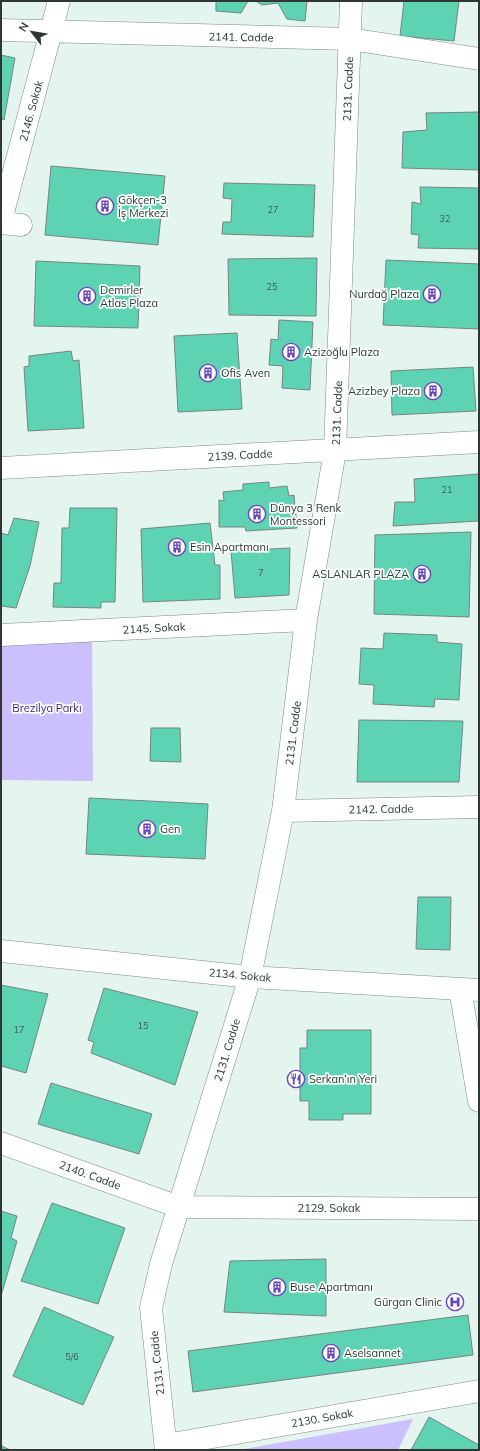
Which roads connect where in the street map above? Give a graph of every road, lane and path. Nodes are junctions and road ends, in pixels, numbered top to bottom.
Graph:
1 (59, 1) edge
2 (351, 1) edge
3 (1, 30) edge
4 (52, 32) junction
5 (350, 39) junction
6 (479, 59) edge
7 (9, 157) edge
8 (8, 223) edge
9 (479, 442) edge
10 (335, 450) junction
11 (1, 468) edge
12 (306, 620) junction
13 (1, 635) edge
14 (479, 807) edge
15 (283, 811) junction
16 (1, 951) edge
17 (250, 977) junction
18 (469, 990) edge
19 (479, 1101) edge
20 (1, 1142) edge
21 (179, 1207) junction
22 (479, 1209) edge
23 (479, 1391) edge
24 (166, 1448) edge

1 - 4 street, 2146. Sokak
2 - 5 street, 2131. Cadde
3 - 4 street, 2141. Cadde
4 - 5 street, 2141. Cadde
4 - 7 street, 2146. Sokak
5 - 6 street, 2141. Cadde
5 - 10 street, 2131. Cadde
7 - 8 street, 2146. Sokak
9 - 10 street, 2139. Cadde
10 - 11 street, 2139. Cadde
10 - 12 street, 2131. Cadde
12 - 13 street, 2145. Sokak
12 - 15 street, 2131. Cadde
14 - 15 street, 2142. Cadde
15 - 17 street, 2131. Cadde
16 - 17 street, 2134. Sokak
17 - 18 street, 2134. Sokak
17 - 21 street, 2131. Cadde
18 - 19 street
20 - 21 street, 2140. Cadde
21 - 22 street, 2129. Sokak
21 - 24 street, 2131. Cadde
23 - 24 street, 2130. Sokak

